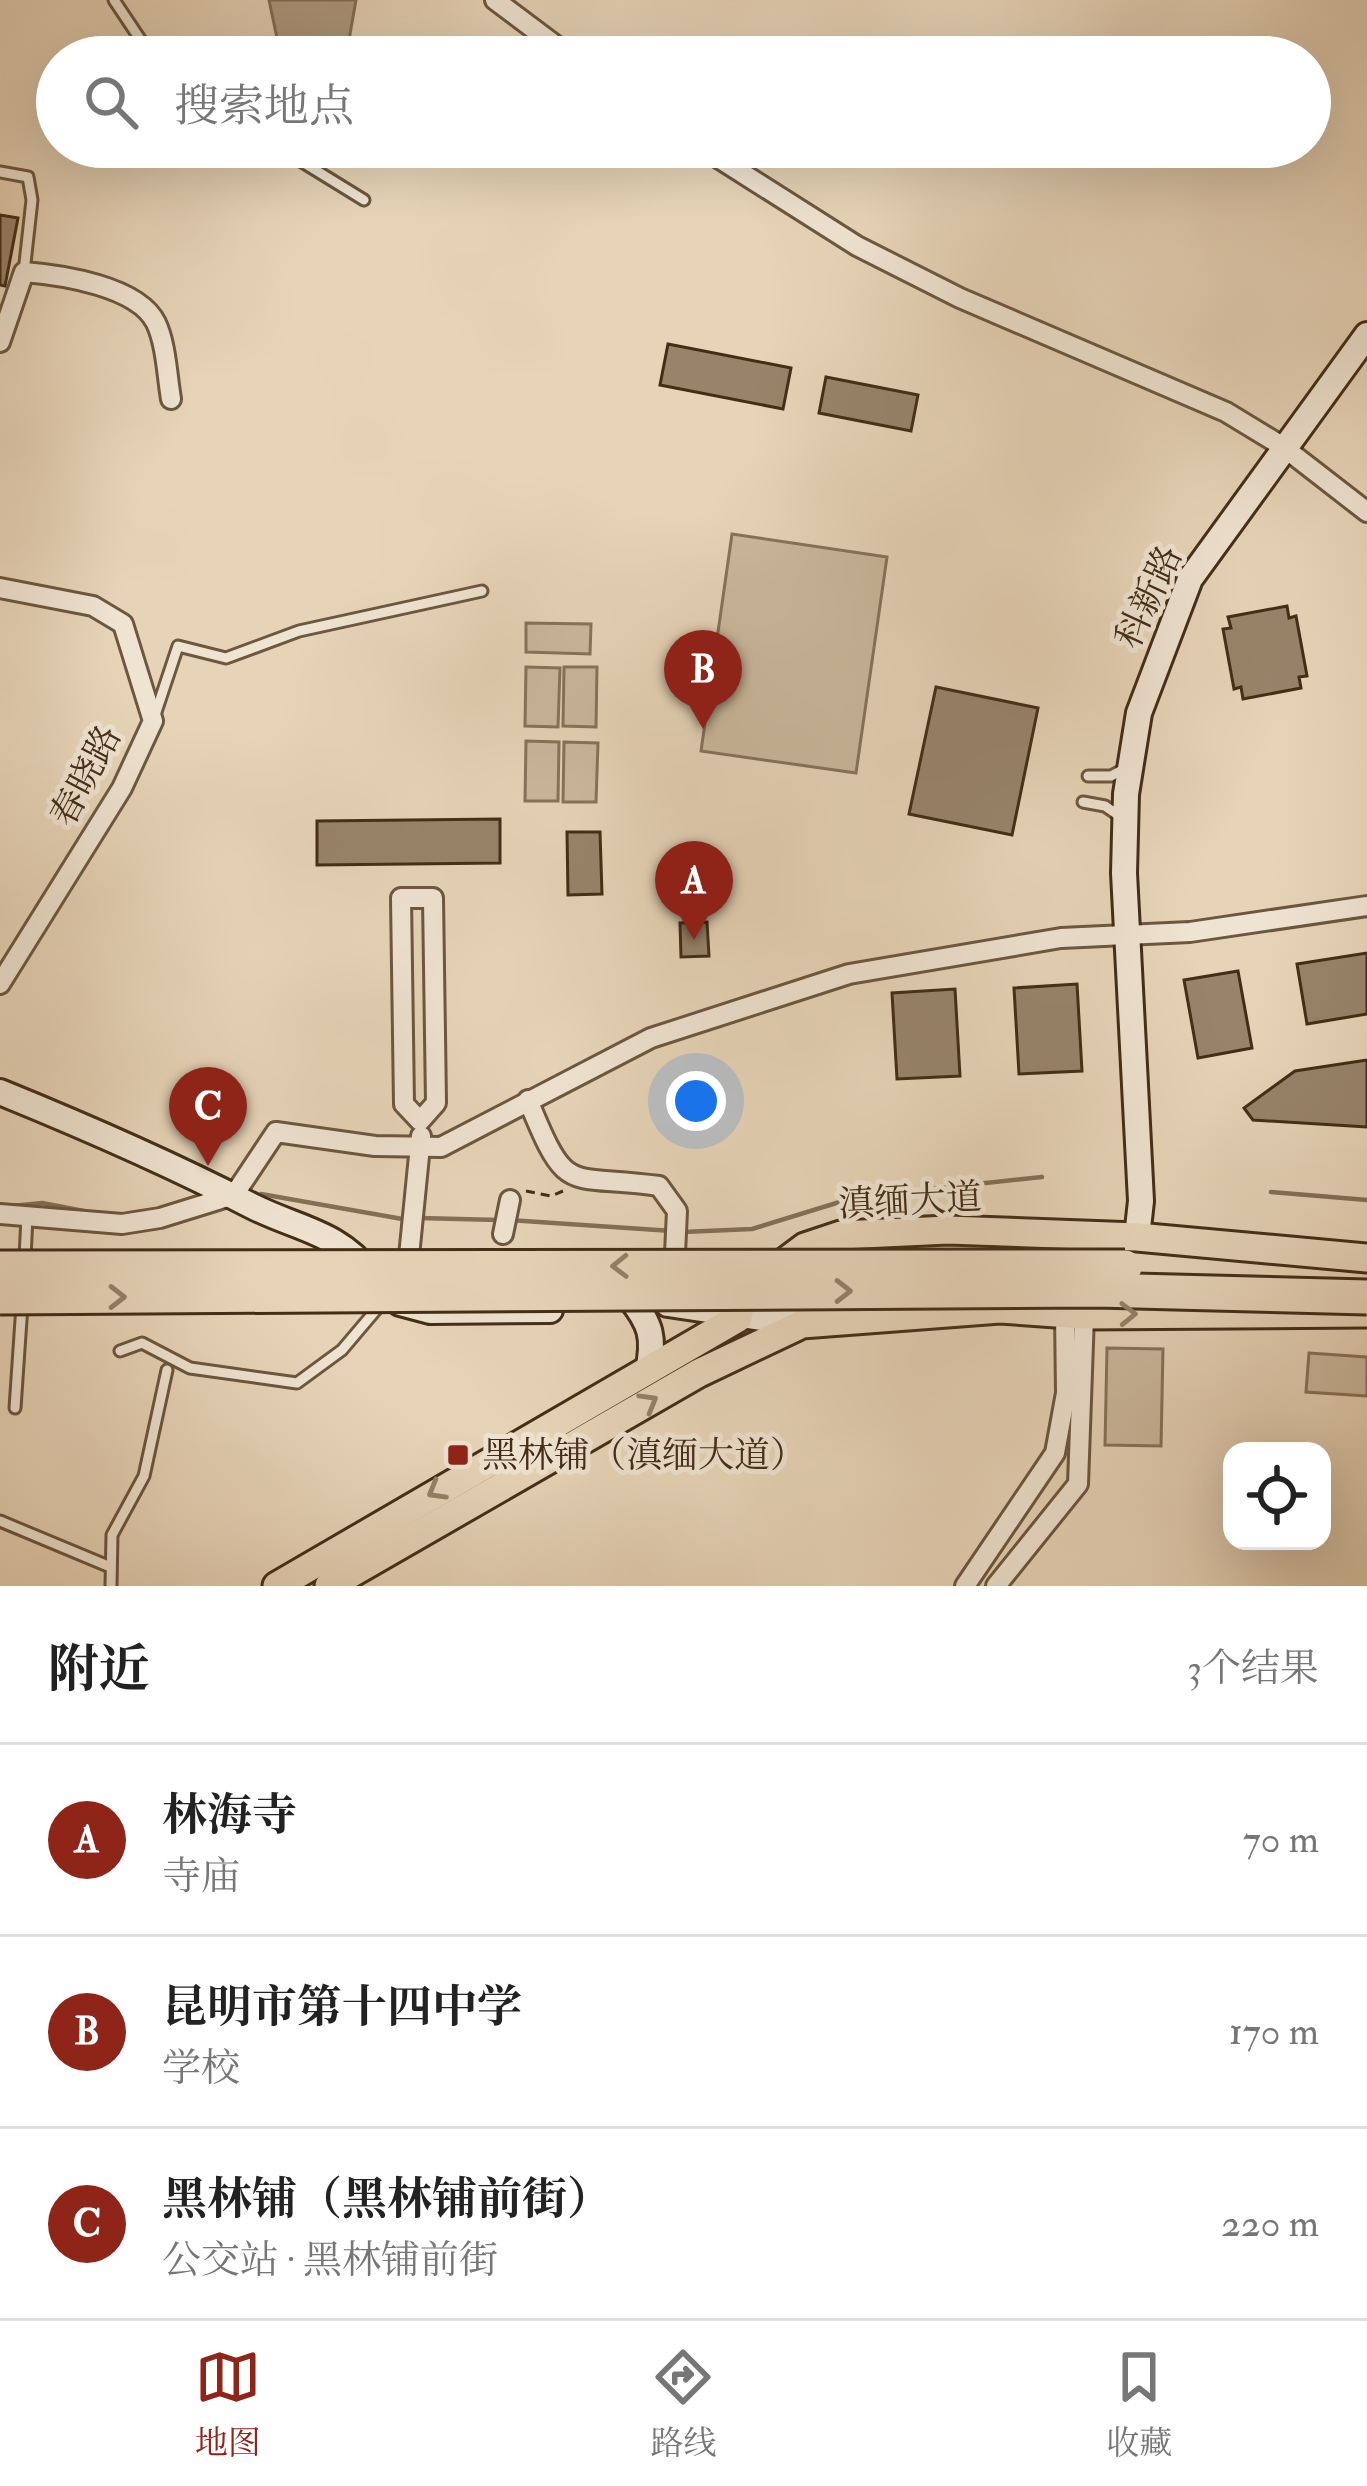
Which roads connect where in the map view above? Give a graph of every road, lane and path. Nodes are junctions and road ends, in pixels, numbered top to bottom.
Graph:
1 (114, 0) edge
2 (495, 0) edge
3 (138, 36) edge
4 (543, 36) edge
5 (312, 168) edge
6 (734, 168) edge
7 (0, 172) edge
8 (364, 200) dead end
9 (24, 272) junction
10 (1367, 335) edge
11 (0, 342) edge
12 (1367, 356) edge
13 (171, 399) dead end
14 (1286, 450) junction
15 (1367, 512) edge
16 (0, 588) edge
17 (482, 591) dead end
18 (153, 721) junction
19 (1132, 758) junction
20 (1088, 776) dead end
21 (1083, 802) dead end
22 (1125, 825) junction
23 (1367, 906) edge
24 (1131, 937) junction
25 (0, 984) edge
26 (0, 1092) edge
27 (528, 1100) junction
28 (420, 1121) junction
29 (421, 1148) junction
30 (581, 1182) junction
31 (234, 1195) junction
32 (510, 1200) joint
33 (0, 1214) edge
34 (27, 1216) junction
35 (503, 1234) dead end
36 (1137, 1237) junction
37 (1367, 1258) edge
38 (0, 1268) edge
39 (1367, 1274) edge
40 (0, 1297) edge
41 (1367, 1297) edge
42 (630, 1298) junction
43 (675, 1298) junction
44 (395, 1300) junction
45 (740, 1306) junction
46 (1367, 1313) edge
47 (1075, 1314) junction
48 (802, 1324) junction
49 (704, 1338) junction
50 (120, 1351) dead end
51 (167, 1370) dead end
52 (647, 1371) junction
53 (699, 1373) junction
54 (15, 1408) dead end
55 (0, 1521) edge
56 (108, 1566) junction
57 (112, 1586) edge
58 (277, 1586) edge
59 (329, 1586) edge
60 (965, 1586) edge
61 (996, 1586) edge

1 - 3 lane
2 - 4 street
5 - 8 lane
6 - 14 street
7 - 9 lane
9 - 11 street
9 - 13 street
10 - 14 street, 科新路
12 - 14 street, 科新路
14 - 15 street
14 - 19 street, 科新路
14 - 24 street, 科新路
16 - 18 street
17 - 18 lane
18 - 25 street, 春晓路
19 - 20 lane
19 - 22 street, 科新路
21 - 22 lane
22 - 24 street, 科新路
23 - 24 street
24 - 27 street
24 - 36 street, 科新路
26 - 31 street
27 - 29 street
27 - 30 street
28 - 28 street
28 - 29 street
29 - 31 street
29 - 44 street
30 - 32 path
30 - 43 street
31 - 34 street
31 - 44 street
32 - 35 street
33 - 34 street
34 - 54 lane
36 - 37 main road, 滇缅大道
36 - 45 main road, 滇缅大道
39 -> 38 highway, bridge
40 -> 41 highway, bridge
42 - 43 street
42 - 44 street
42 - 45 street
42 - 49 street
42 - 52 street
43 - 45 street
44 - 50 lane
45 - 48 street
45 - 49 main road, 滇缅大道
47 -> 46 main road
47 - 48 main road
47 - 60 street
47 - 61 street
48 - 53 main road
49 - 52 main road, 滇缅大道
49 - 53 street
51 - 56 lane
52 -> 58 main road, 滇缅大道
59 -> 53 main road
55 - 56 lane
56 - 57 lane

